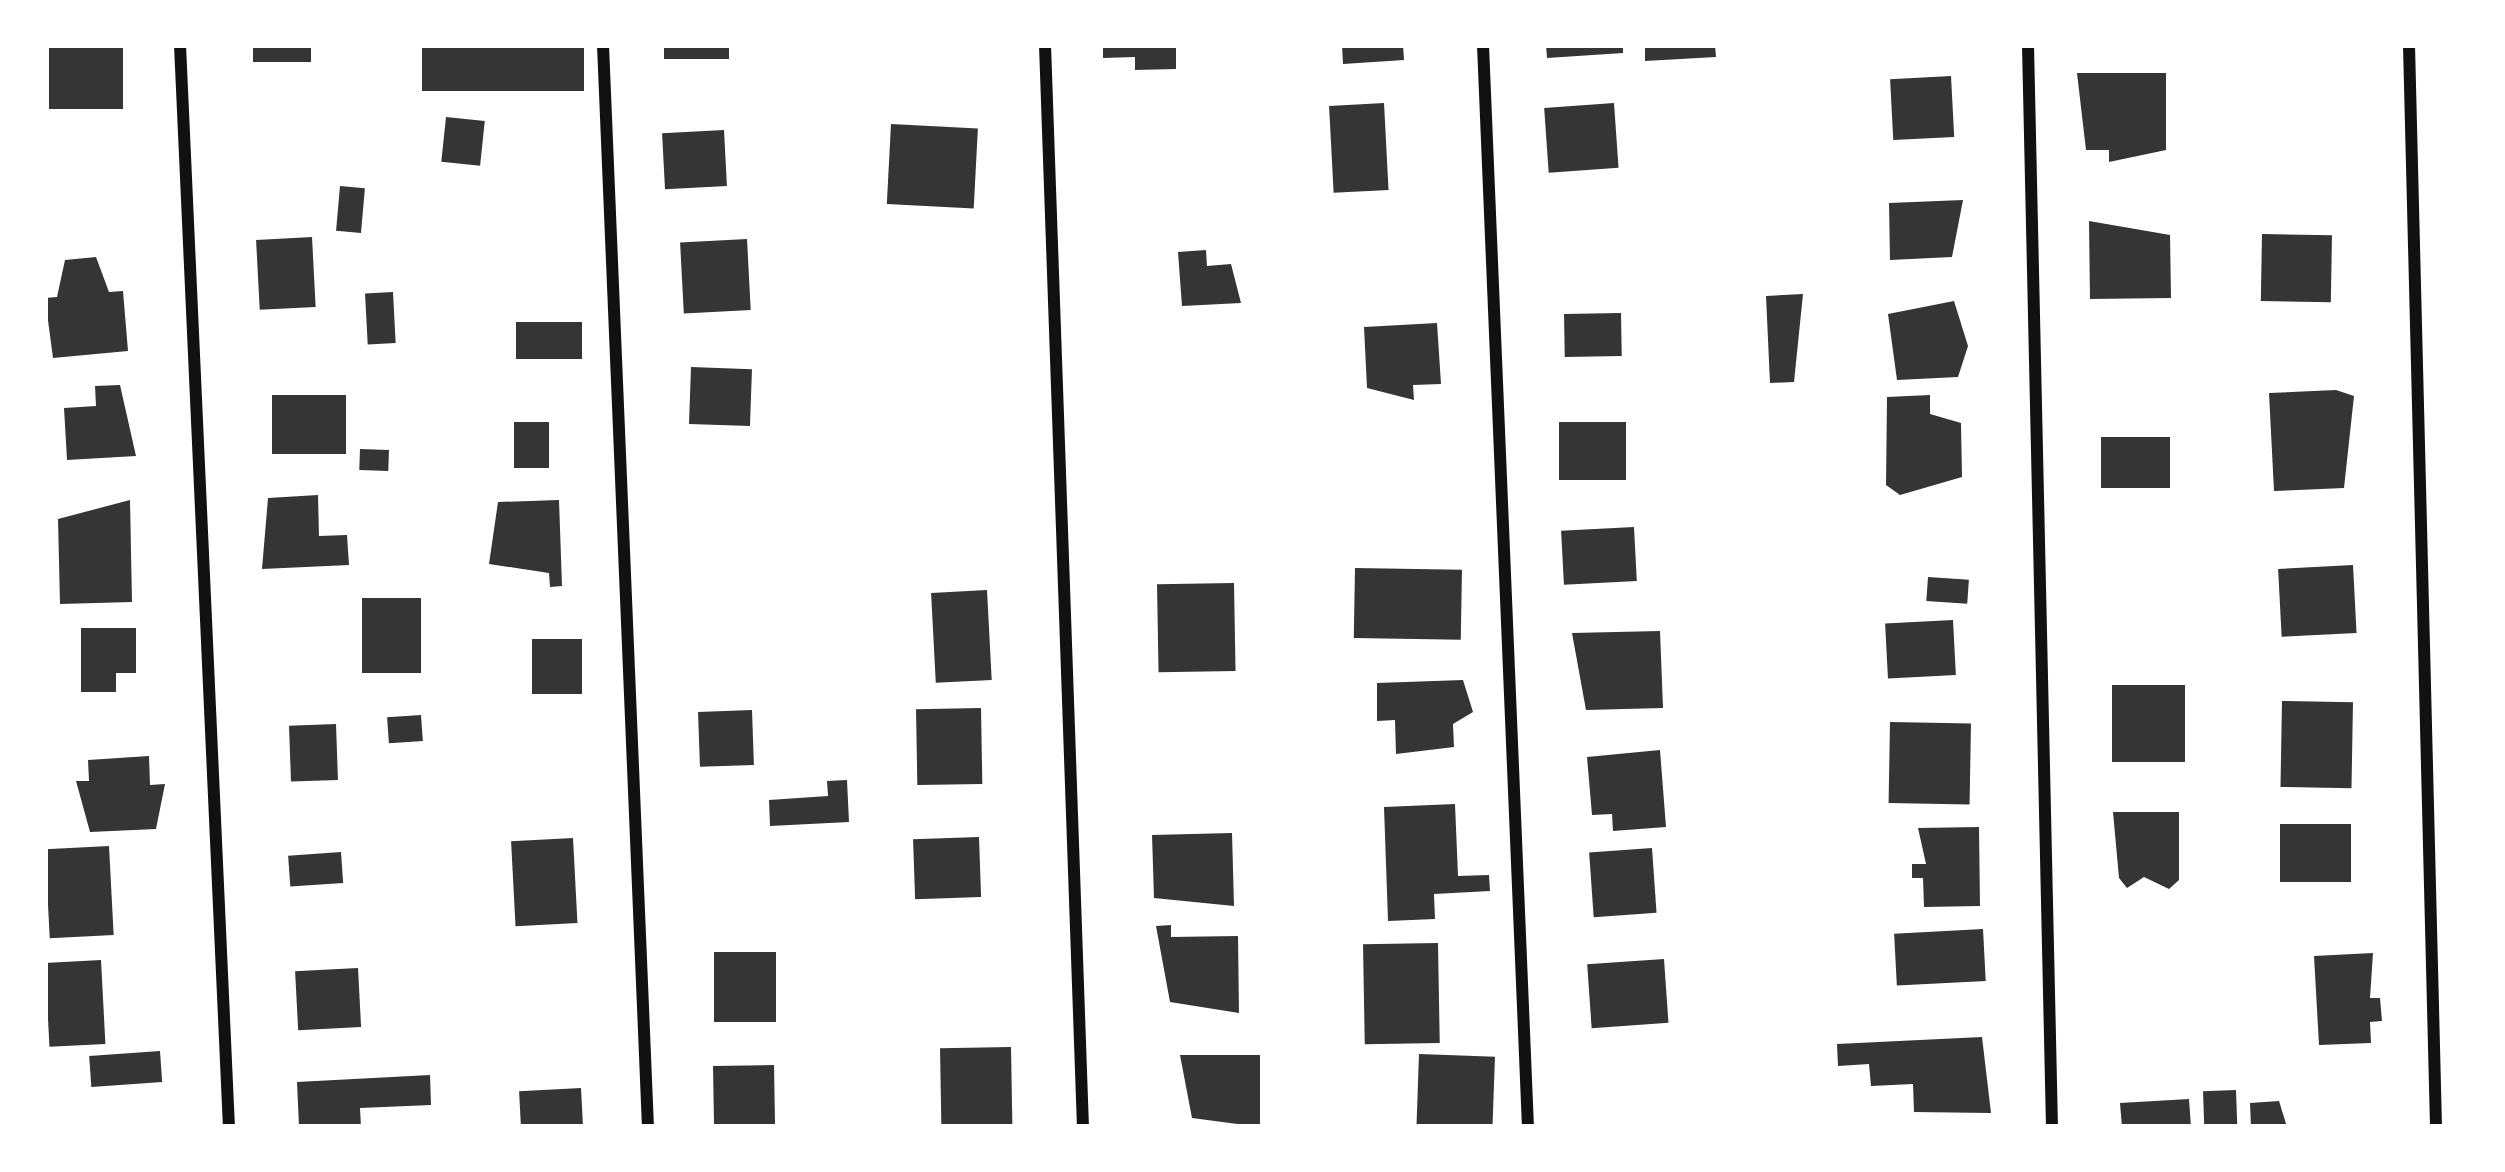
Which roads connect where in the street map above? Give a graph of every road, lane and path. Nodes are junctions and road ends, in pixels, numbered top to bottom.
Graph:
1 (180, 45) edge
2 (603, 45) edge
3 (1045, 45) edge
4 (1483, 45) edge
5 (2028, 45) edge
6 (2409, 45) edge
7 (229, 1127) edge
8 (648, 1127) edge
9 (1083, 1127) edge
10 (1528, 1127) edge
11 (2052, 1127) edge
12 (2436, 1127) edge

1 - 7 street
2 - 8 street
3 - 9 street
4 - 10 street
5 - 11 street
6 - 12 street

